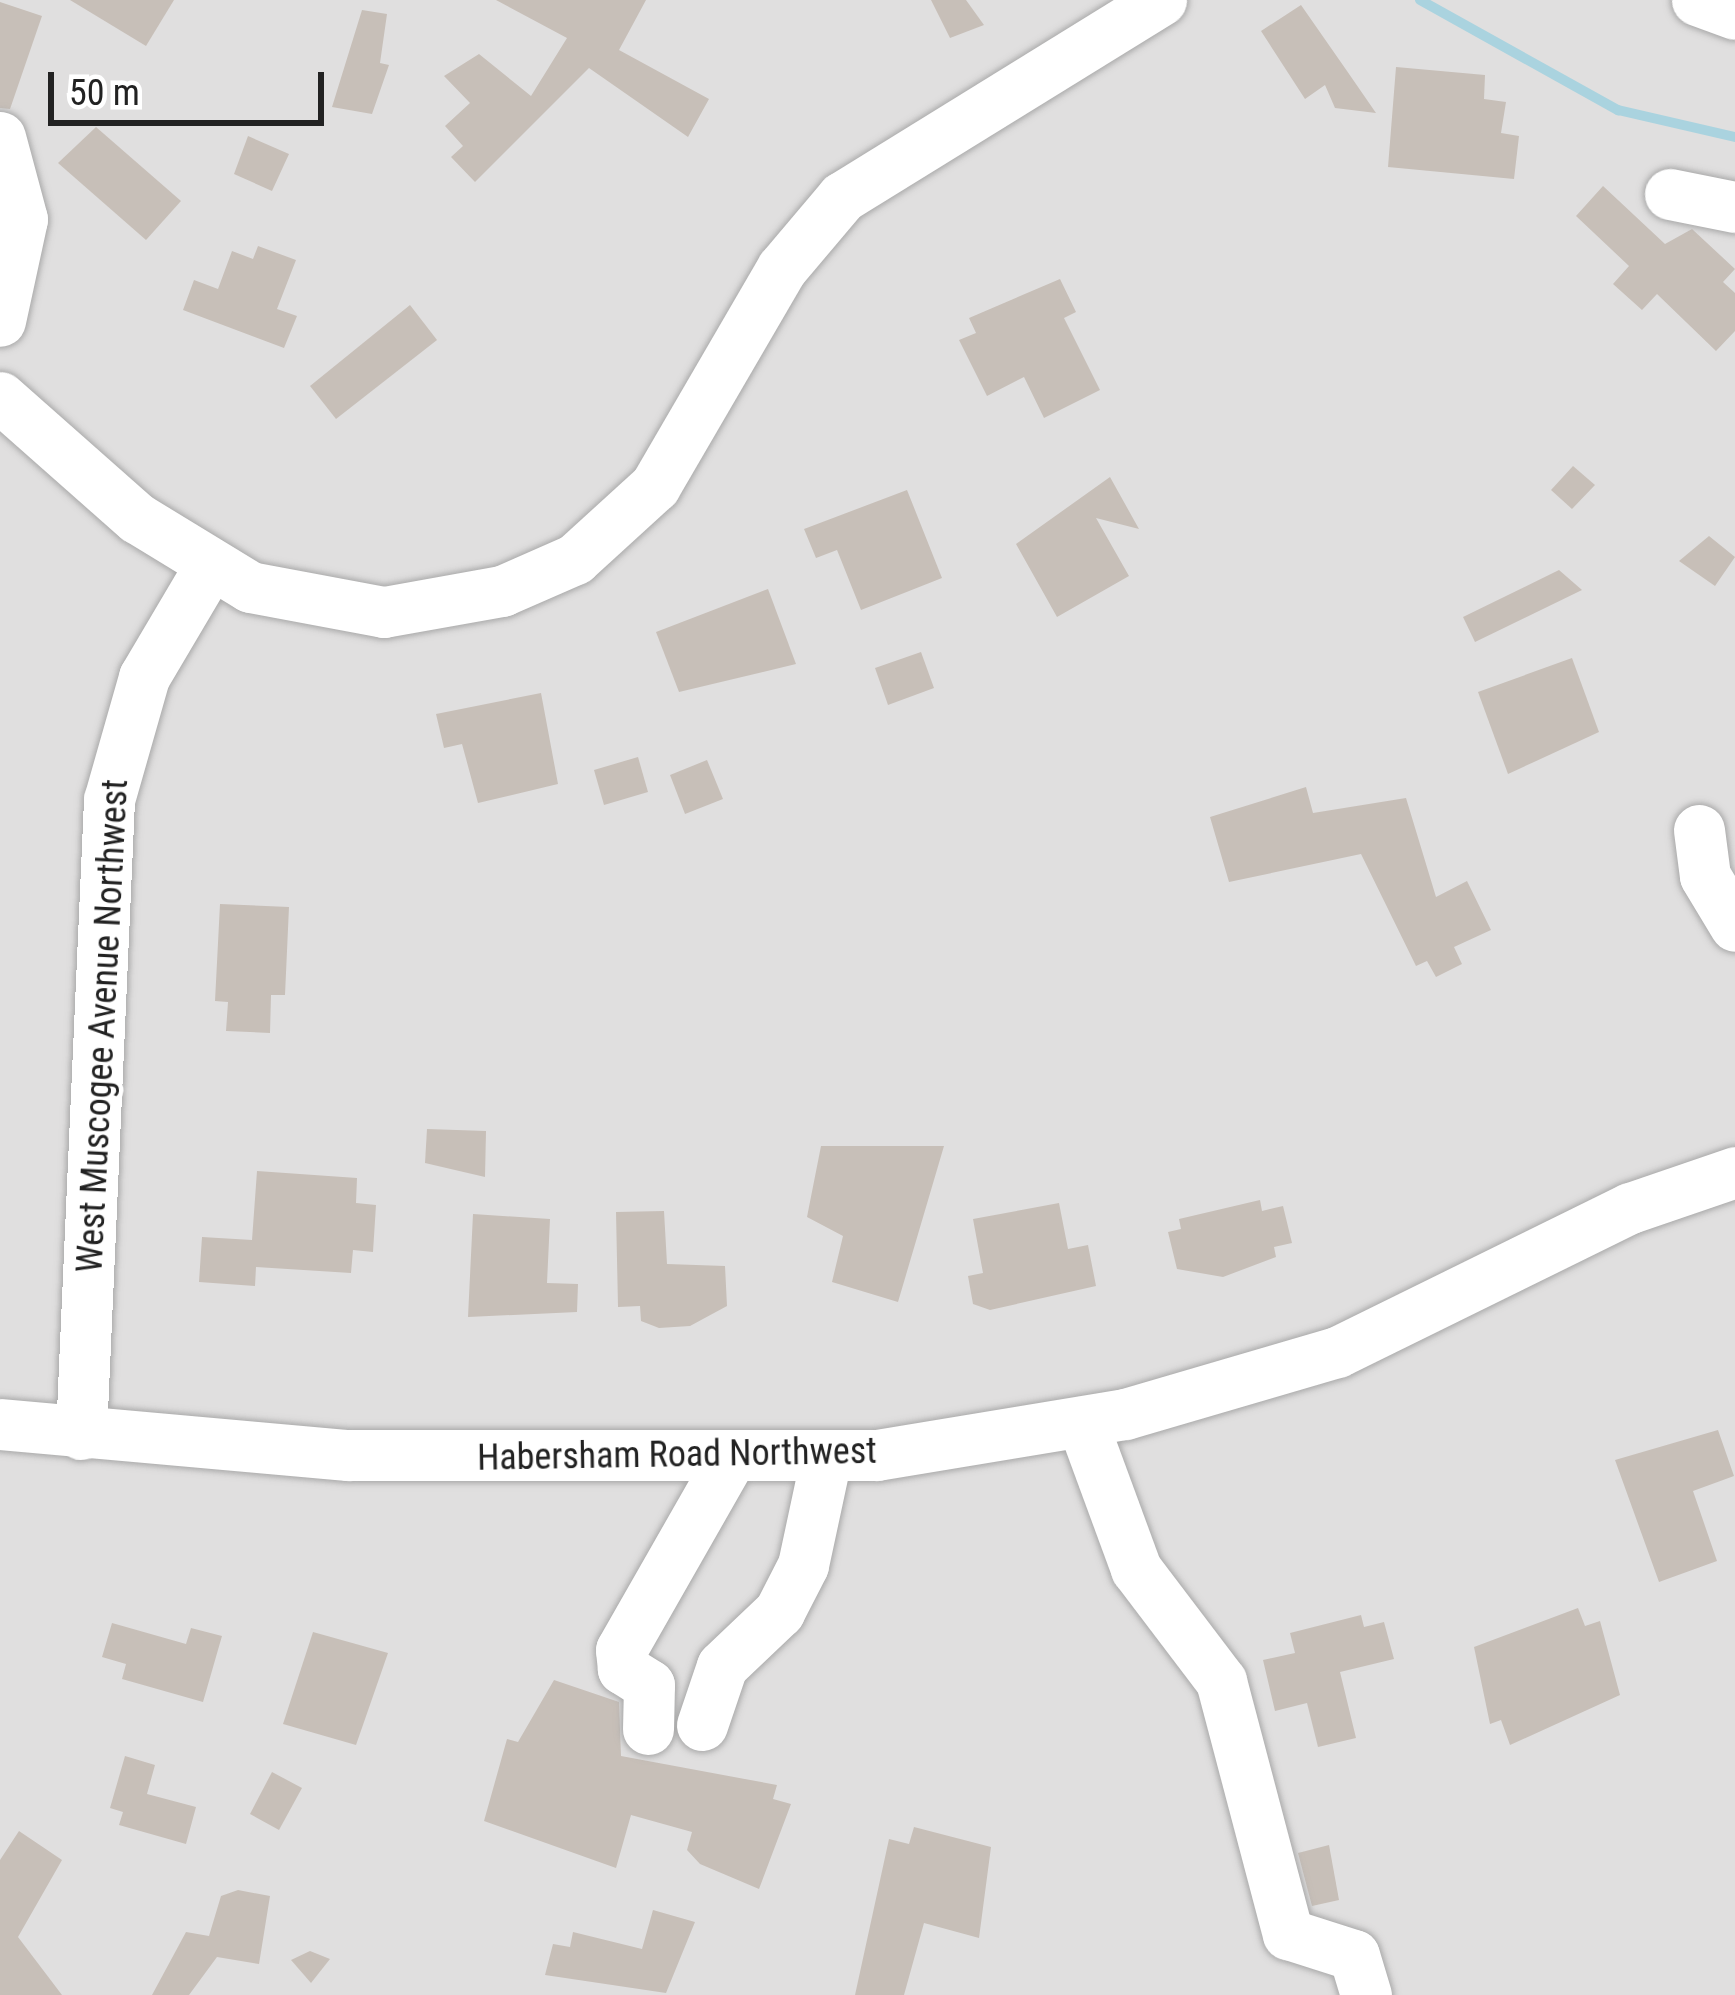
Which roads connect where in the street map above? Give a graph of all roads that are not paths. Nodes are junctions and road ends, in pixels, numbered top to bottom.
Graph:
1 (1161, 0) edge
2 (1697, 0) edge
3 (1735, 14) edge
4 (0, 137) edge
5 (1670, 194) dead end
6 (1735, 207) edge
7 (0, 321) edge
8 (0, 397) edge
9 (209, 567) junction
10 (1699, 830) dead end
11 (1735, 926) edge
12 (1735, 1172) edge
13 (1082, 1422) junction
14 (0, 1424) edge
15 (81, 1434) junction
16 (826, 1458) junction
17 (729, 1461) junction
18 (702, 1725) dead end
19 (648, 1729) dead end
20 (1366, 1995) edge

1 - 9 street
2 - 3 street
4 - 7 street
5 - 6 street
8 - 9 street
9 - 15 street, West Muscogee Avenue Northwest
10 - 11 street
12 - 13 street, Habersham Road Northwest
13 - 16 street, Habersham Road Northwest
13 - 20 street
14 - 15 street, Habersham Road Northwest
15 - 17 street, Habersham Road Northwest
16 - 17 street, Habersham Road Northwest
16 - 18 street
17 - 19 street

